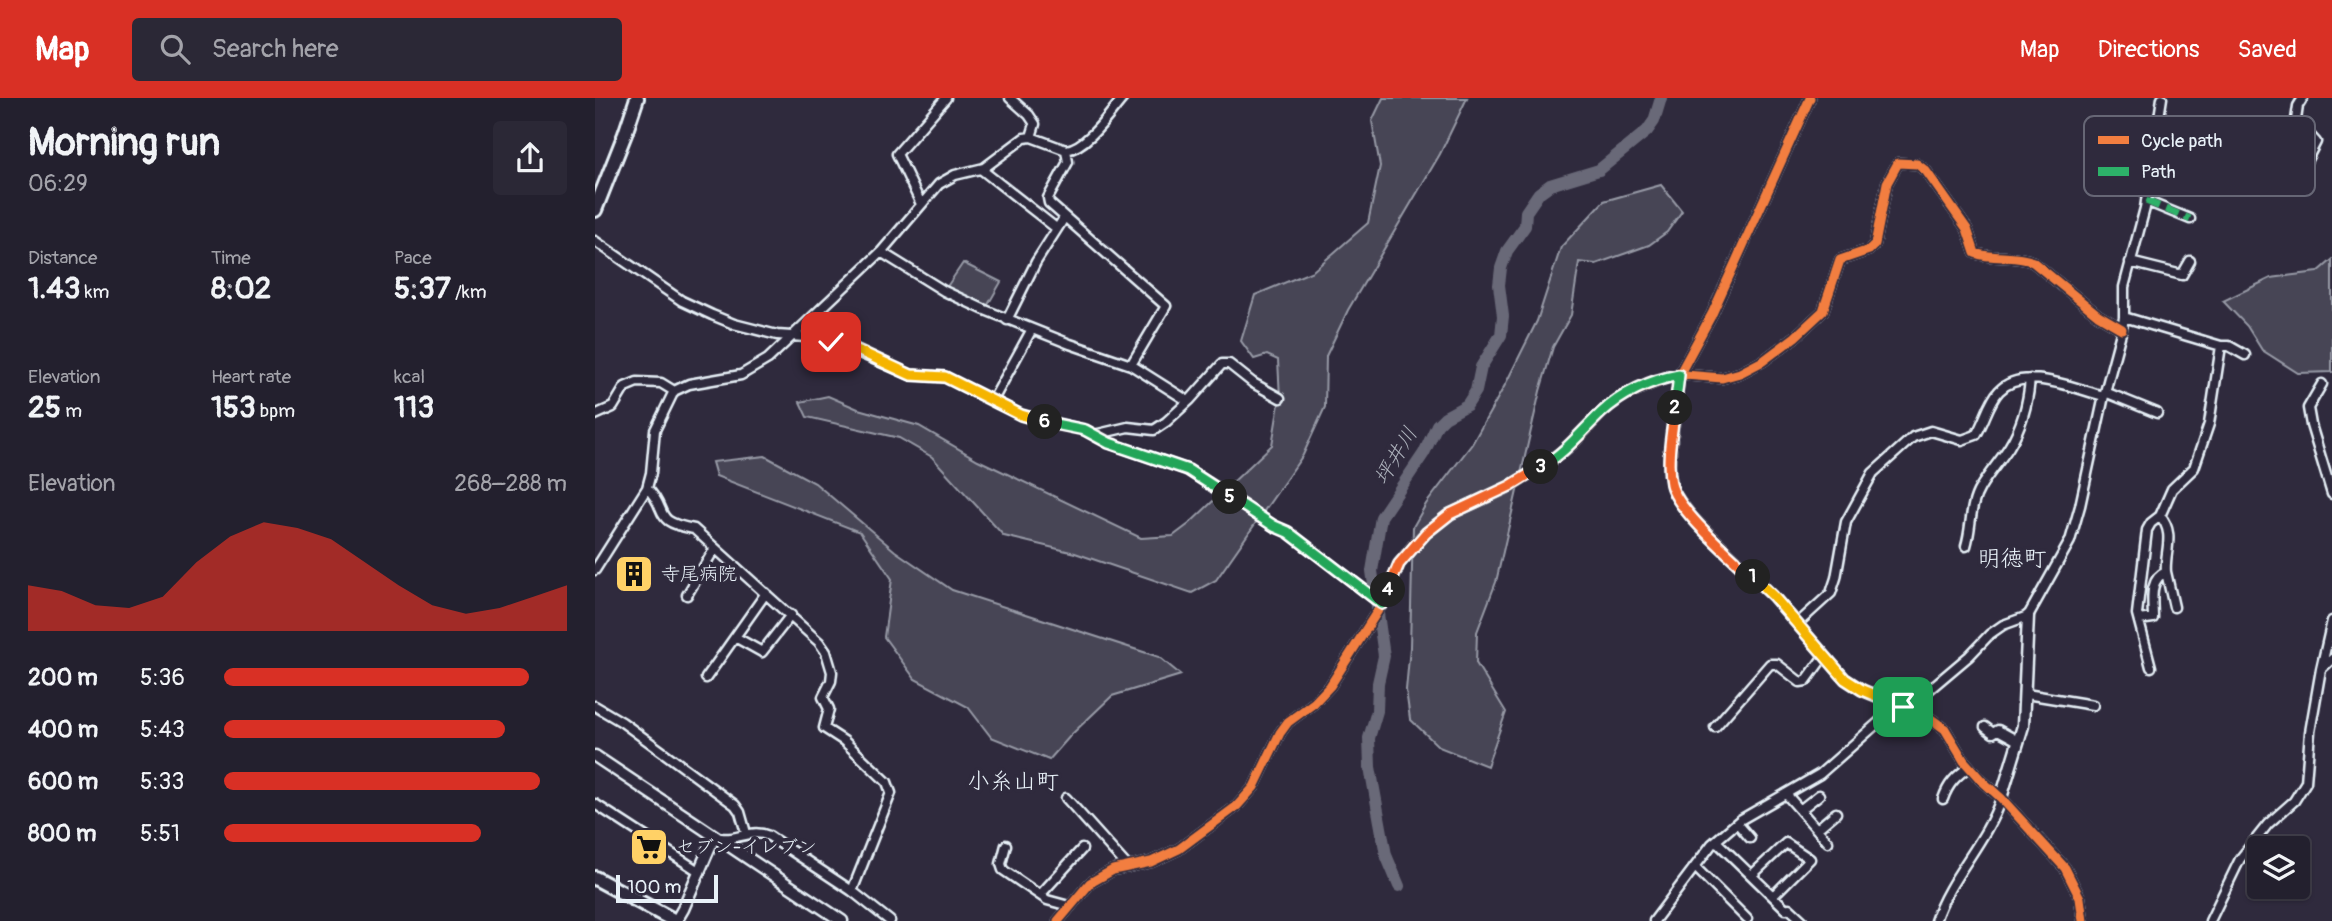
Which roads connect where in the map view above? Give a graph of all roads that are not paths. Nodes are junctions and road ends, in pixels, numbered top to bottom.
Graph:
1 (637, 98) edge
2 (946, 98) edge
3 (1010, 98) edge
4 (1123, 98) edge
5 (1811, 98) edge
6 (2162, 98) edge
7 (2302, 98) edge
8 (2160, 116) edge
9 (2297, 116) edge
10 (1031, 136) junction
11 (1066, 150) junction
12 (982, 170) junction
13 (2147, 196) edge
14 (2146, 201) junction
15 (921, 204) junction
16 (595, 210) edge
17 (1064, 218) junction
18 (2190, 219) dead end
19 (1056, 228) junction
20 (595, 241) edge
21 (881, 253) junction
22 (2190, 261) dead end
23 (2130, 262) junction
24 (2124, 317) junction
25 (1007, 320) junction
26 (1032, 329) junction
27 (2122, 329) junction
28 (792, 336) junction
29 (2221, 346) junction
30 (2245, 355) dead end
31 (1131, 365) junction
32 (1679, 375) junction
33 (2030, 379) junction
34 (2322, 384) dead end
35 (674, 391) junction
36 (2105, 394) junction
37 (1280, 398) dead end
38 (993, 400) junction
39 (1188, 401) junction
40 (2157, 413) dead end
41 (595, 415) edge
42 (1094, 435) junction
43 (647, 488) junction
44 (2332, 494) edge
45 (2160, 516) junction
46 (1966, 546) dead end
47 (715, 548) junction
48 (595, 570) edge
49 (2166, 572) junction
50 (766, 593) junction
51 (687, 595) dead end
52 (1382, 604) junction
53 (2174, 607) dead end
54 (791, 615) junction
55 (2028, 616) junction
56 (2139, 620) junction
57 (2332, 621) edge
58 (1797, 624) junction
59 (735, 637) junction
60 (1824, 656) junction
61 (2332, 659) edge
62 (2151, 667) dead end
63 (2321, 669) junction
64 (706, 678) dead end
65 (2026, 694) junction
66 (2093, 705) dead end
67 (595, 706) edge
68 (1903, 707) junction
69 (1715, 726) dead end
70 (1985, 727) dead end
71 (2018, 741) junction
72 (595, 756) edge
73 (1969, 767) junction
74 (1786, 794) junction
75 (1819, 794) dead end
76 (1066, 798) dead end
77 (2001, 798) junction
78 (1943, 799) dead end
79 (595, 804) edge
80 (1800, 810) junction
81 (1836, 813) dead end
82 (1737, 823) junction
83 (1817, 829) junction
84 (746, 833) junction
85 (714, 837) junction
86 (1750, 838) dead end
87 (1716, 841) junction
88 (1828, 842) dead end
89 (1006, 845) dead end
90 (1081, 849) dead end
91 (1128, 867) junction
92 (1695, 867) junction
93 (700, 872) junction
94 (1752, 876) junction
95 (595, 878) edge
96 (852, 891) junction
97 (1040, 895) junction
98 (1773, 896) junction
99 (1069, 906) junction
100 (1747, 919) dead end
101 (675, 921) edge
102 (842, 921) edge
103 (890, 921) edge
104 (1058, 921) edge
105 (1654, 921) edge
106 (1803, 921) edge
107 (1935, 921) edge
108 (2083, 921) edge
109 (2210, 921) edge

1 - 16 main road
2 - 15 street
3 - 10 street
4 - 11 street
5 - 32 street
6 - 8 street
7 - 9 street
10 - 11 street
10 - 12 street
11 - 17 street
12 - 15 street
12 - 19 street
13 - 14 street
14 - 18 street
14 - 23 street
15 - 21 street
17 - 19 street
17 - 31 street
19 - 25 street
20 - 28 street
21 - 25 street
21 - 28 street
22 - 23 street
23 - 24 street
24 - 27 street
24 - 29 street
25 - 26 street
26 - 31 street
26 - 38 street
27 - 32 street
27 - 36 street
28 - 35 street
28 - 38 street
29 - 30 street
29 - 45 street
31 - 39 street
32 - 52 street
32 - 58 street
33 - 36 street
33 - 46 street
33 - 58 street
34 - 44 street
35 - 41 street
35 - 43 street
36 - 40 street
36 - 55 street
37 - 39 street
38 - 42 street
39 - 42 street
42 - 52 street
43 - 47 street
43 - 48 street
45 - 49 street
45 - 56 street
47 - 50 street
47 - 51 street
49 - 53 street
49 - 56 street
50 - 54 street
50 - 59 street
52 - 91 street
54 - 59 street
54 - 96 street
55 - 65 street
55 - 68 street
56 - 62 street
57 - 63 street
58 - 60 street
59 - 64 street
60 - 68 street
60 - 69 street
61 - 63 street
63 - 109 street
65 - 66 street
65 - 71 street
67 - 84 street
68 - 73 street
68 - 74 street
70 - 71 street
71 - 77 street
72 - 85 street
73 - 77 street
73 - 78 street
74 - 80 street
74 - 82 street
75 - 80 street
76 - 91 street
77 - 107 street
77 - 108 street
79 - 93 street
80 - 83 street
81 - 83 street
82 - 86 street
82 - 87 street
83 - 88 street
84 - 85 street
84 - 96 street
85 - 93 street
85 - 102 street
87 - 92 street
87 - 94 street
89 - 97 street
90 - 97 street
91 - 99 street
92 - 100 street
92 - 105 street
93 - 101 street
94 - 98 street
94 - 98 street
95 - 101 main road
96 - 103 street
97 - 99 street
98 - 106 street
99 - 104 street

